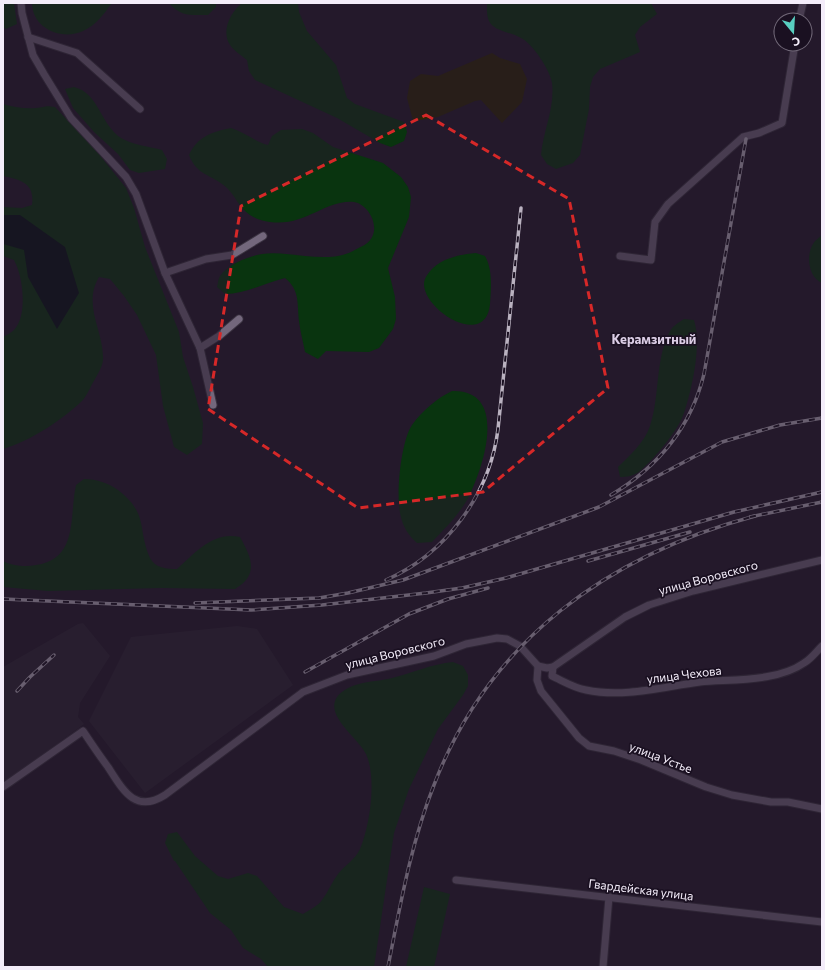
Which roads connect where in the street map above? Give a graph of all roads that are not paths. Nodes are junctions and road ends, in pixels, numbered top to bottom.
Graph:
1 (21, 3) edge
2 (28, 37) junction
3 (794, 52) edge
4 (140, 109) dead end
5 (263, 236) dead end
6 (620, 256) dead end
7 (165, 273) junction
8 (240, 319) dead end
9 (200, 348) junction
10 (213, 405) dead end
11 (822, 560) edge
12 (822, 646) edge
13 (538, 666) junction
14 (553, 667) junction
15 (3, 788) edge
16 (822, 809) edge
17 (456, 880) dead end
18 (609, 896) junction
19 (822, 922) edge
20 (603, 967) edge

1 - 2 street
2 - 4 street
2 - 7 street
3 - 6 street
5 - 7 street
7 - 9 street
8 - 9 street
9 - 10 street
11 - 14 street, улица Воровского
12 - 14 street, улица Чехова
13 - 14 street
13 - 15 street, улица Воровского
13 - 16 street, улица Устье
17 - 18 street, Гвардейская улица
18 - 19 street, Гвардейская улица
18 - 20 street

